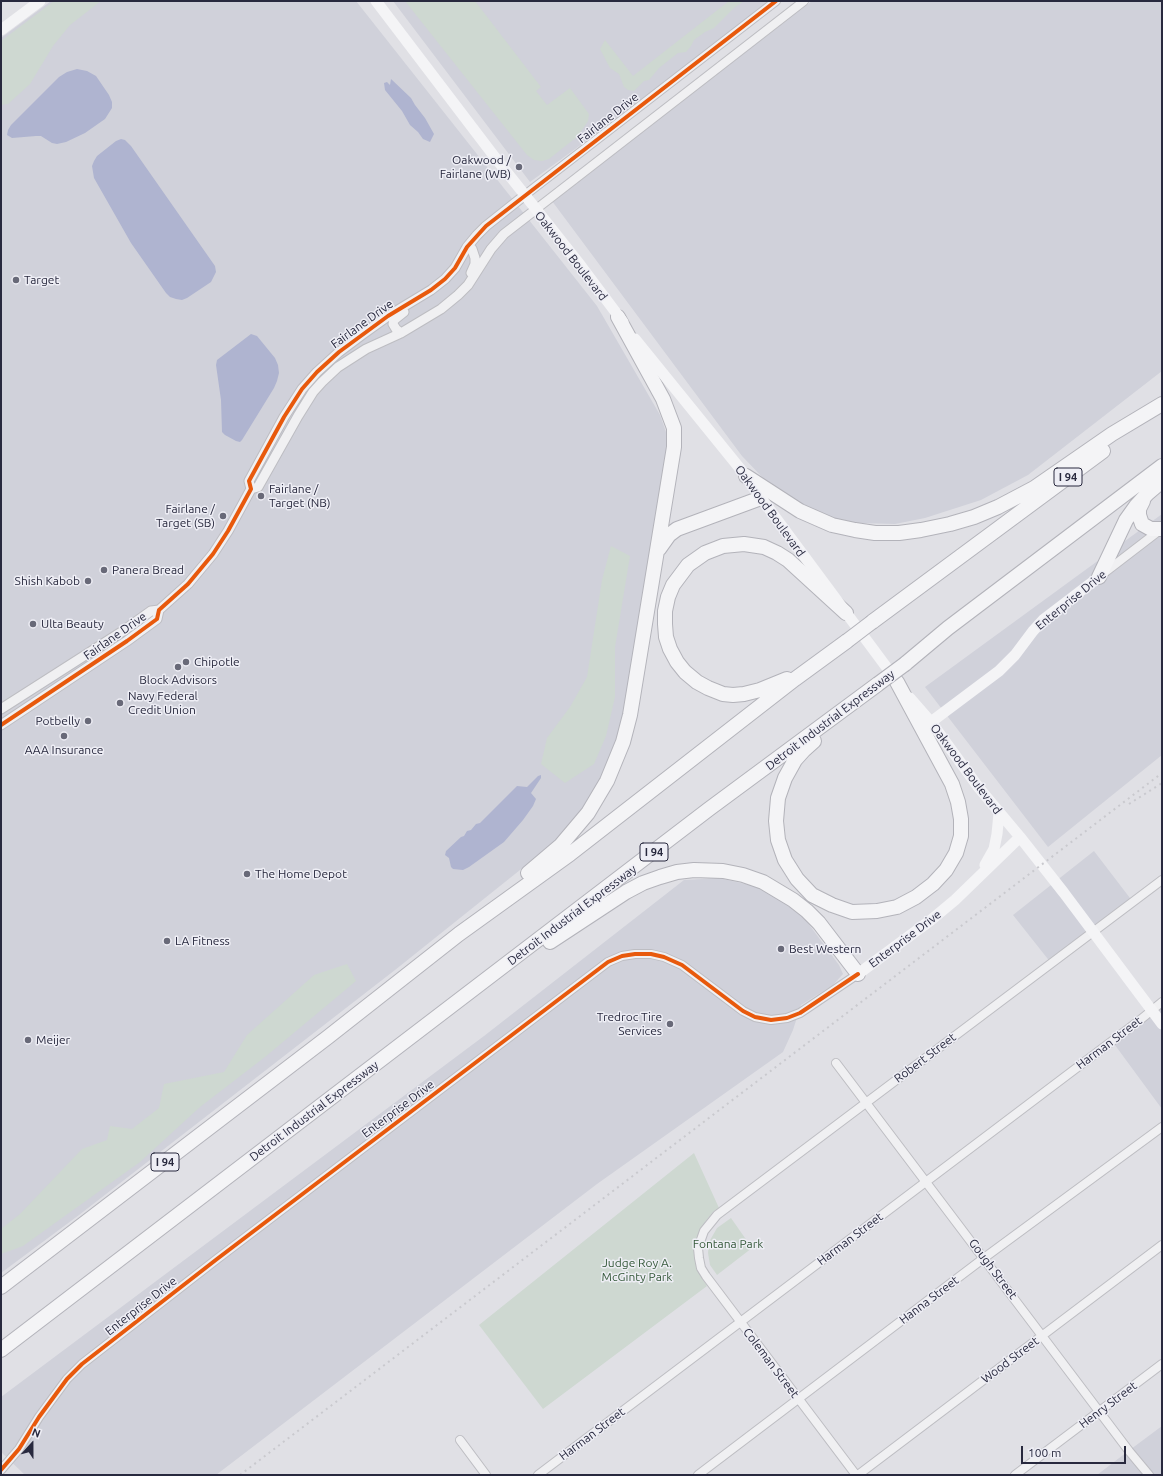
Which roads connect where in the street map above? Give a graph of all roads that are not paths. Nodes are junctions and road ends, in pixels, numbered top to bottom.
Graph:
1 (40, 1) edge
2 (376, 1) edge
3 (776, 1) edge
4 (804, 1) edge
5 (1, 30) edge
6 (525, 195) junction
7 (535, 210) junction
8 (467, 247) junction
9 (432, 290) junction
10 (441, 309) junction
11 (618, 317) junction
12 (401, 333) junction
13 (1162, 405) edge
14 (1162, 466) edge
15 (746, 476) junction
16 (1162, 481) edge
17 (251, 489) junction
18 (1147, 494) junction
19 (761, 498) junction
20 (1162, 528) edge
21 (657, 553) junction
22 (1099, 577) junction
23 (160, 610) junction
24 (846, 613) junction
25 (795, 679) junction
26 (897, 682) junction
27 (854, 702) junction
28 (1, 709) edge
29 (931, 722) junction
30 (1, 725) edge
31 (999, 813) junction
32 (1020, 837) junction
33 (1162, 880) edge
34 (969, 886) junction
35 (1093, 932) junction
36 (459, 934) junction
37 (858, 974) junction
38 (1162, 1002) edge
39 (456, 1004) junction
40 (1152, 1010) junction
41 (1162, 1024) edge
42 (836, 1063) dead end
43 (867, 1102) junction
44 (1162, 1127) edge
45 (926, 1181) junction
46 (1162, 1245) edge
47 (699, 1246) joint
48 (984, 1258) junction
49 (1, 1287) edge
50 (740, 1322) junction
51 (1043, 1335) junction
52 (1, 1350) edge
53 (1162, 1364) edge
54 (798, 1399) junction
55 (1099, 1411) junction
56 (460, 1440) dead end
57 (1, 1470) edge
58 (486, 1475) edge
59 (538, 1475) edge
60 (698, 1475) edge
61 (857, 1475) edge
62 (1015, 1475) edge
63 (1149, 1475) edge

1 - 5 main road
2 - 6 main road, Oakwood Boulevard
3 - 6 street, Fairlane Drive
4 - 7 street, Fairlane Drive
6 - 7 main road, Oakwood Boulevard
6 - 8 street, Fairlane Drive
7 - 10 street, Fairlane Drive
7 - 11 main road, Oakwood Boulevard
8 - 9 street, Fairlane Drive
8 - 10 street
9 - 12 street
9 - 17 street, Fairlane Drive
10 - 12 street, Fairlane Drive
11 - 15 main road, Oakwood Boulevard
11 - 21 highway
12 - 17 street, Fairlane Drive
13 - 15 highway
13 - 25 highway, I 94, bridge
14 - 27 highway, Detroit Industrial Expressway / I 94, bridge
15 - 19 main road, Oakwood Boulevard
16 - 18 highway
17 - 23 street, Fairlane Drive
18 - 20 highway
18 - 22 highway
19 - 21 highway
19 - 24 main road, Oakwood Boulevard
20 - 22 street, Enterprise Drive
21 - 36 highway
22 - 29 main road, Enterprise Drive
23 - 28 street, Fairlane Drive
23 - 30 street, Fairlane Drive
24 - 25 highway
24 - 26 main road, Oakwood Boulevard
25 - 36 highway, I 94
26 - 27 highway
26 - 29 main road, Oakwood Boulevard
27 - 39 highway, Detroit Industrial Expressway / I 94
29 - 31 main road, Oakwood Boulevard
31 - 32 main road, Oakwood Boulevard
31 - 34 main road
32 - 34 main road, Enterprise Drive
32 - 35 main road, Oakwood Boulevard
33 - 35 street, Robert Street
34 - 37 main road, Enterprise Drive
35 - 40 main road, Oakwood Boulevard
35 - 43 street, Robert Street
36 - 49 highway, I 94
37 - 39 highway
37 - 57 street, Enterprise Drive
38 - 40 street, Harman Street
39 - 52 highway, Detroit Industrial Expressway / I 94
40 - 41 main road, Oakwood Boulevard
40 - 45 street, Harman Street
42 - 43 street, Gough Street
43 - 45 street, Gough Street
43 - 47 street, Robert Street
44 - 48 street, Hanna Street
45 - 48 street, Gough Street
45 - 50 street, Harman Street
46 - 51 street, Wood Street
47 - 50 street, Coleman Street
48 - 51 street, Gough Street
48 - 54 street, Hanna Street
50 - 54 street, Coleman Street
50 - 59 street, Harman Street
51 - 55 street, Gough Street
51 - 61 street, Wood Street
53 - 55 street, Henry Street
54 - 60 street, Hanna Street
54 - 61 street, Coleman Street
55 - 62 street, Henry Street
55 - 63 street, Gough Street
56 - 58 street

